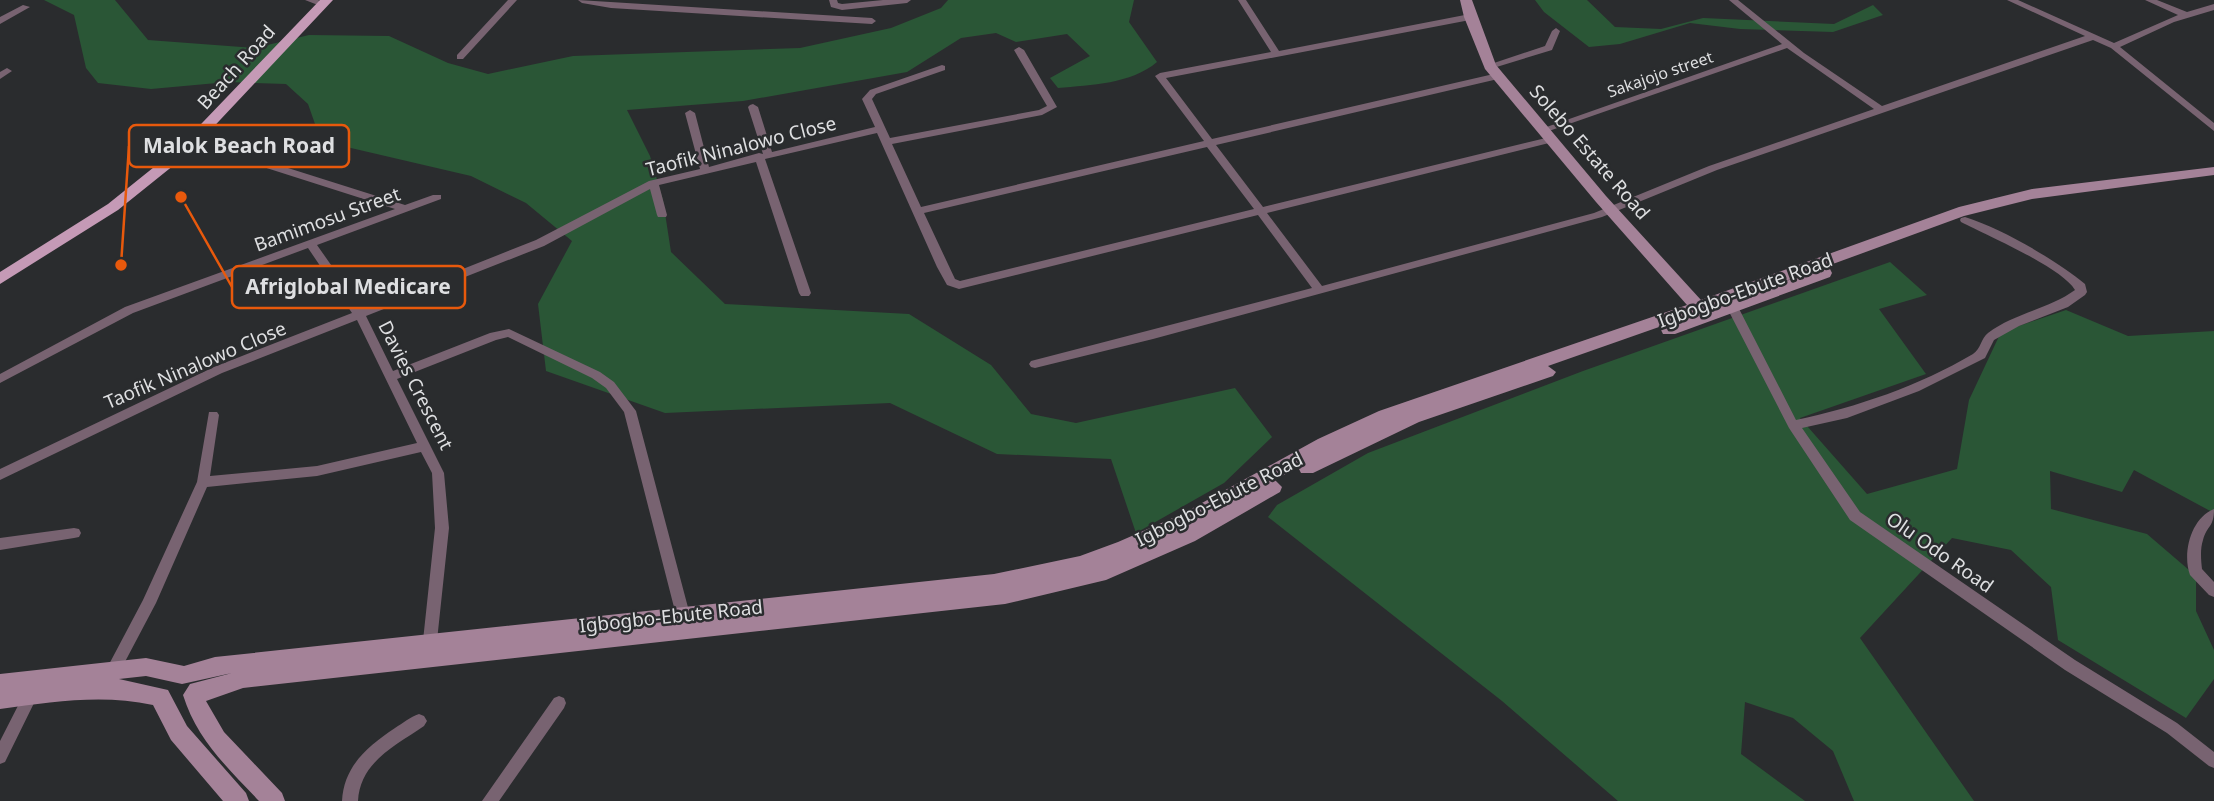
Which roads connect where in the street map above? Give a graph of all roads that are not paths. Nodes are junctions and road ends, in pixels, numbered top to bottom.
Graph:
1 (513, 0) edge
2 (833, 0) edge
3 (907, 0) edge
4 (1242, 0) edge
5 (1466, 0) edge
6 (1733, 0) edge
7 (2011, 0) edge
8 (2149, 0) edge
9 (320, 1) edge
10 (584, 1) edge
11 (26, 7) dead end
12 (2213, 8) edge
13 (2186, 15) junction
14 (1469, 18) junction
15 (0, 21) edge
16 (872, 21) dead end
17 (1556, 31) dead end
18 (2092, 37) junction
19 (1788, 45) junction
20 (2114, 46) junction
21 (1019, 50) dead end
22 (1276, 53) junction
23 (460, 57) dead end
24 (942, 68) dead end
25 (1494, 71) junction
26 (753, 107) dead end
27 (1881, 110) junction
28 (690, 113) dead end
29 (2214, 128) edge
30 (880, 130) junction
31 (1546, 135) junction
32 (192, 141) junction
33 (886, 142) junction
34 (1209, 144) junction
35 (763, 155) junction
36 (705, 170) junction
37 (2214, 171) edge
38 (2214, 180) edge
39 (653, 183) junction
40 (438, 197) dead end
41 (407, 209) junction
42 (1611, 210) junction
43 (918, 211) junction
44 (1258, 211) junction
45 (662, 215) dead end
46 (1965, 220) junction
47 (311, 244) junction
48 (0, 279) edge
49 (1319, 290) junction
50 (805, 293) dead end
51 (1730, 301) junction
52 (1702, 311) junction
53 (359, 315) junction
54 (1035, 363) dead end
55 (392, 376) junction
56 (0, 379) edge
57 (213, 415) dead end
58 (1793, 425) junction
59 (426, 446) junction
60 (0, 475) edge
61 (203, 482) junction
62 (2214, 514) edge
63 (74, 533) dead end
64 (0, 544) edge
65 (2214, 591) edge
66 (683, 615) junction
67 (428, 651) junction
68 (113, 670) junction
69 (0, 682) edge
70 (191, 684) junction
71 (30, 696) junction
72 (0, 699) edge
73 (162, 701) junction
74 (559, 703) dead end
75 (419, 721) dead end
76 (0, 757) edge
77 (2214, 761) edge
78 (238, 801) edge
79 (274, 801) edge
80 (350, 801) edge
81 (490, 801) edge

1 - 23 street
2 - 3 street
4 - 22 street
5 - 14 main road, Solebo Estate Road
6 - 19 street
7 - 18 street
8 - 13 street
9 - 32 main road, Beach Road
10 - 16 street
11 - 15 street
12 - 13 street
13 - 20 street
14 - 22 street
14 - 25 main road, Solebo Estate Road
17 - 25 street
18 - 20 street
18 - 27 street
19 - 27 street
19 - 31 street, Sakajojo street
20 - 29 street
21 - 33 street
22 - 34 street
24 - 30 street, Sakajojo street
25 - 31 main road, Solebo Estate Road
25 - 34 street
26 - 35 street
27 - 42 street
28 - 36 street
30 - 33 street, Sakajojo street
30 - 35 street, Taofik Ninalowo Close
31 - 42 main road, Solebo Estate Road
31 - 44 street, Sakajojo street
32 - 41 street
32 - 48 main road, Beach Road
33 - 43 street, Sakajojo street
34 - 43 street
34 - 44 street
35 - 36 street, Taofik Ninalowo Close
35 - 50 street
36 - 39 street, Taofik Ninalowo Close
37 - 51 main road, Igbogbo-Ebute Road
38 - 46 main road, Igbogbo-Ebute Road
39 - 45 street
39 - 53 street, Taofik Ninalowo Close
40 - 41 street, Bamimosu Street
41 - 47 street, Bamimosu Street
42 - 49 street
42 - 52 main road, Solebo Estate Road
43 - 44 street, Sakajojo street
44 - 49 street
46 - 51 main road, Igbogbo-Ebute Road
46 - 58 street
47 - 53 street, Davies Crescent
47 - 56 street, Bamimosu Street
49 - 54 street
51 - 52 main road, Igbogbo-Ebute Road
51 - 58 street, Olu Odo Road
52 - 66 main road, Igbogbo-Ebute Road
52 - 67 main road, Igbogbo-Ebute Road
53 - 55 street, Davies Crescent
53 - 60 street, Taofik Ninalowo Close
55 - 59 street, Davies Crescent
55 - 66 street
57 - 61 street
58 - 77 street, Olu Odo Road
59 - 61 street
59 - 67 street, Davies Crescent
61 - 68 street
62 - 65 street
63 - 64 street
66 - 67 main road, Igbogbo-Ebute Road
67 - 70 main road, Igbogbo-Ebute Road
68 - 69 main road
68 - 70 main road
70 - 73 main road, Igbogbo-Ebute Road
70 - 79 main road
71 - 72 main road
71 - 73 main road
71 - 76 street
73 - 78 main road
74 - 81 street
75 - 80 street

